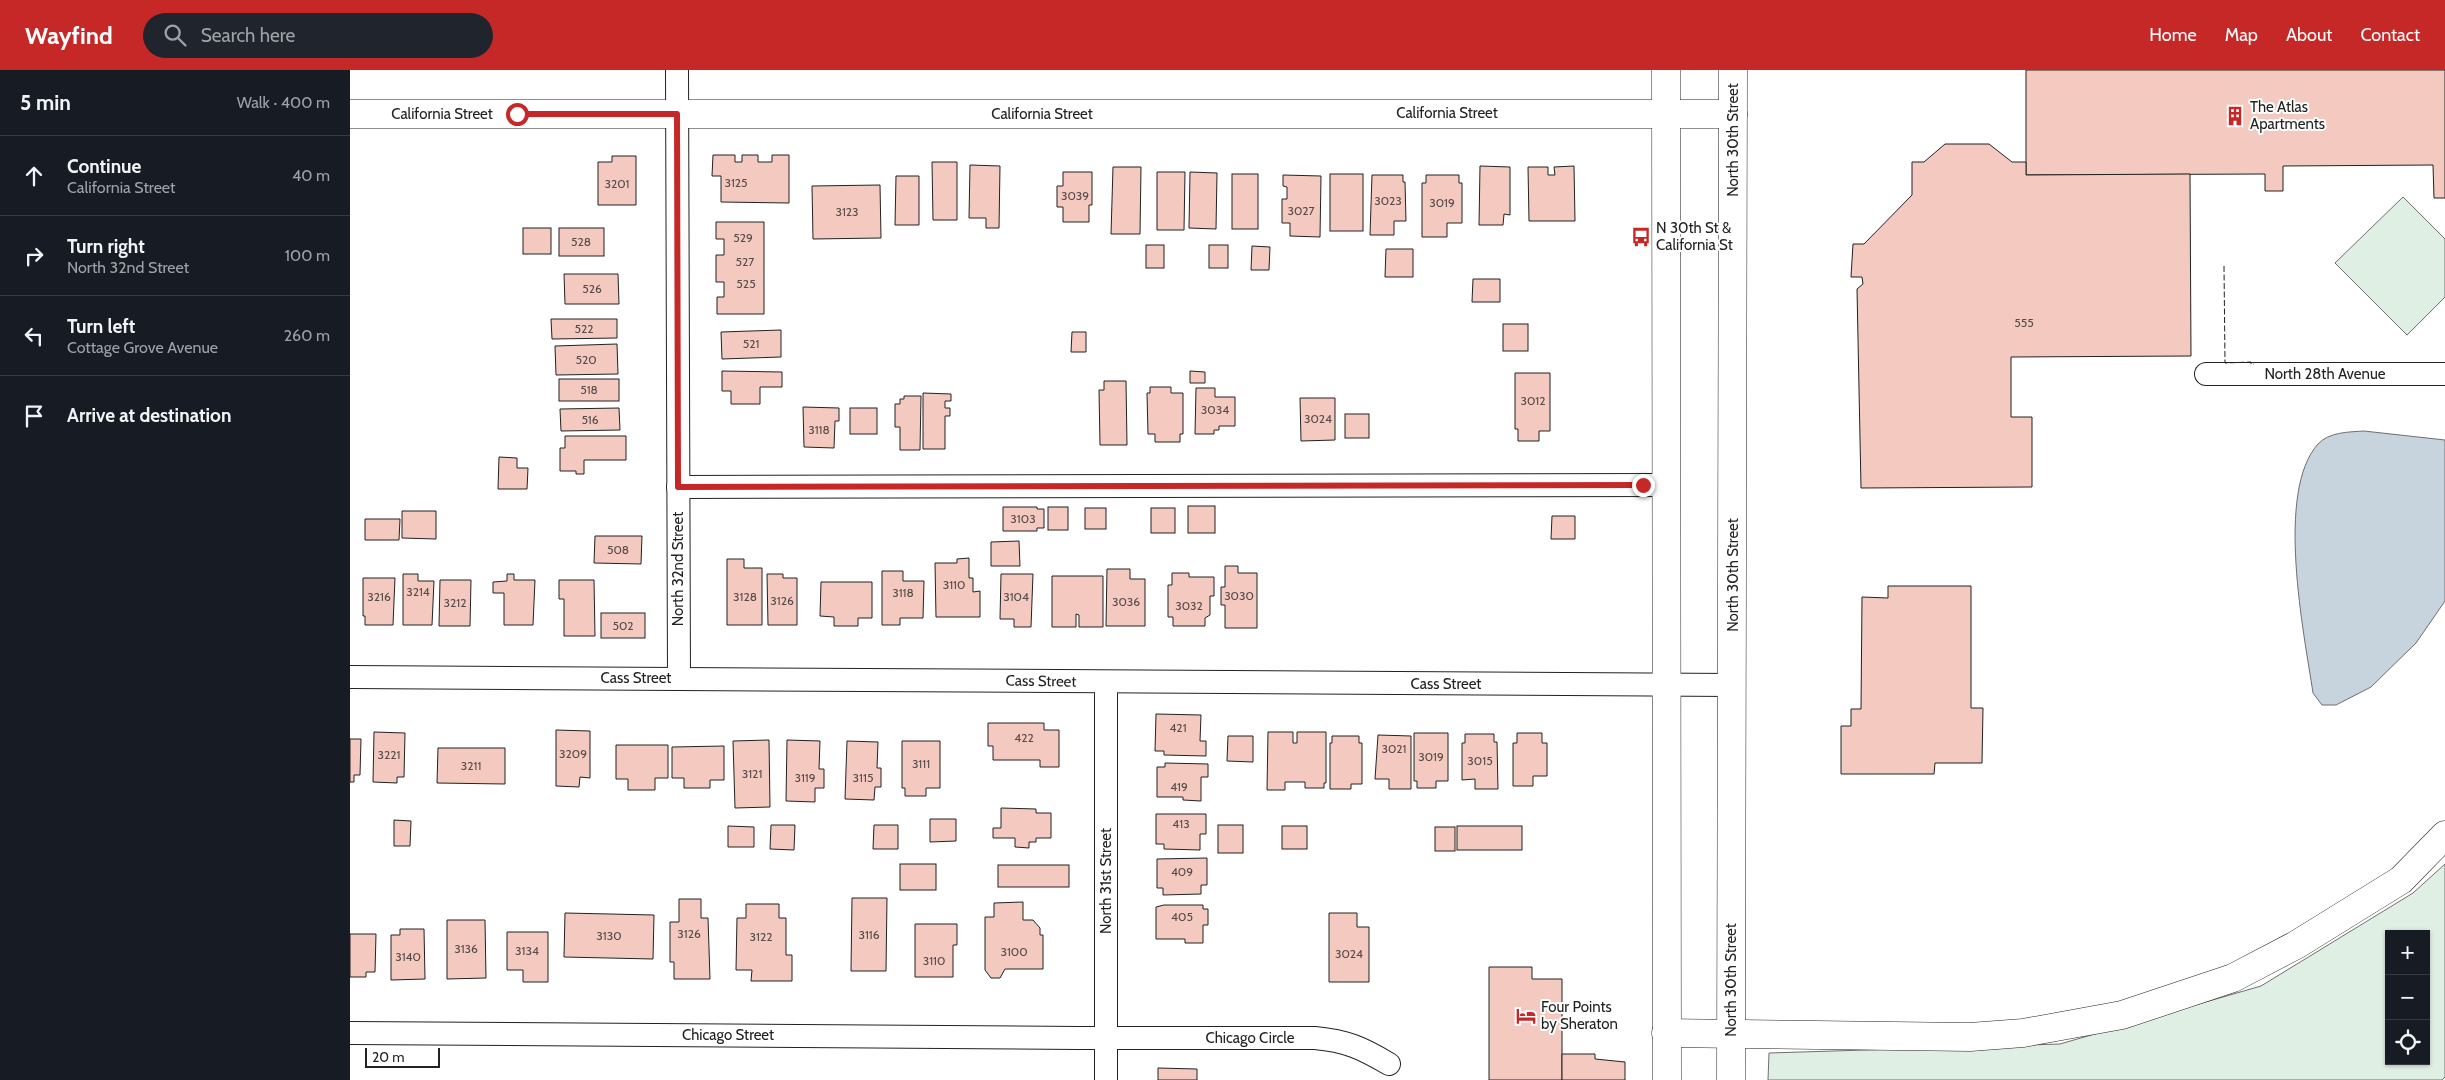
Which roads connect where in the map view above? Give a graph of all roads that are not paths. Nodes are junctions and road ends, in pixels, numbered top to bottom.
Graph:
1 (677, 70) edge
2 (1666, 70) edge
3 (1733, 70) edge
4 (1666, 113) junction
5 (350, 114) edge
6 (677, 114) junction
7 (1733, 114) junction
8 (2206, 374) dead end
9 (2445, 374) edge
10 (1666, 485) junction
11 (678, 487) junction
12 (350, 677) edge
13 (679, 678) junction
14 (1106, 682) junction
15 (1667, 685) junction
16 (1733, 685) junction
17 (2445, 835) edge
18 (350, 1032) edge
19 (1666, 1033) junction
20 (1731, 1034) junction
21 (1106, 1038) junction
22 (1389, 1064) dead end
23 (1106, 1080) edge
24 (1667, 1080) edge
25 (1731, 1080) edge

1 - 6 street, North 32nd Street
2 - 4 main road
3 - 7 main road, North 30th Street
4 - 6 main road, California Street
4 - 7 main road, California Street
4 - 10 main road
5 - 6 main road, California Street
6 - 11 street, North 32nd Street
7 - 16 main road, North 30th Street
8 - 9 street, North 28th Avenue
10 - 11 street
10 - 15 main road
11 - 13 street, North 32nd Street
12 - 13 street, Cass Street
13 - 14 street, Cass Street
14 - 15 street, Cass Street
14 - 21 street, North 31st Street
15 - 16 street, Cass Street
15 - 19 main road
16 - 20 main road, North 30th Street
17 - 20 main road
18 - 21 street, Chicago Street
19 - 20 main road
19 - 24 main road
20 - 25 main road, North 30th Street
21 - 22 street, Chicago Circle
21 - 23 street, North 31st Street

